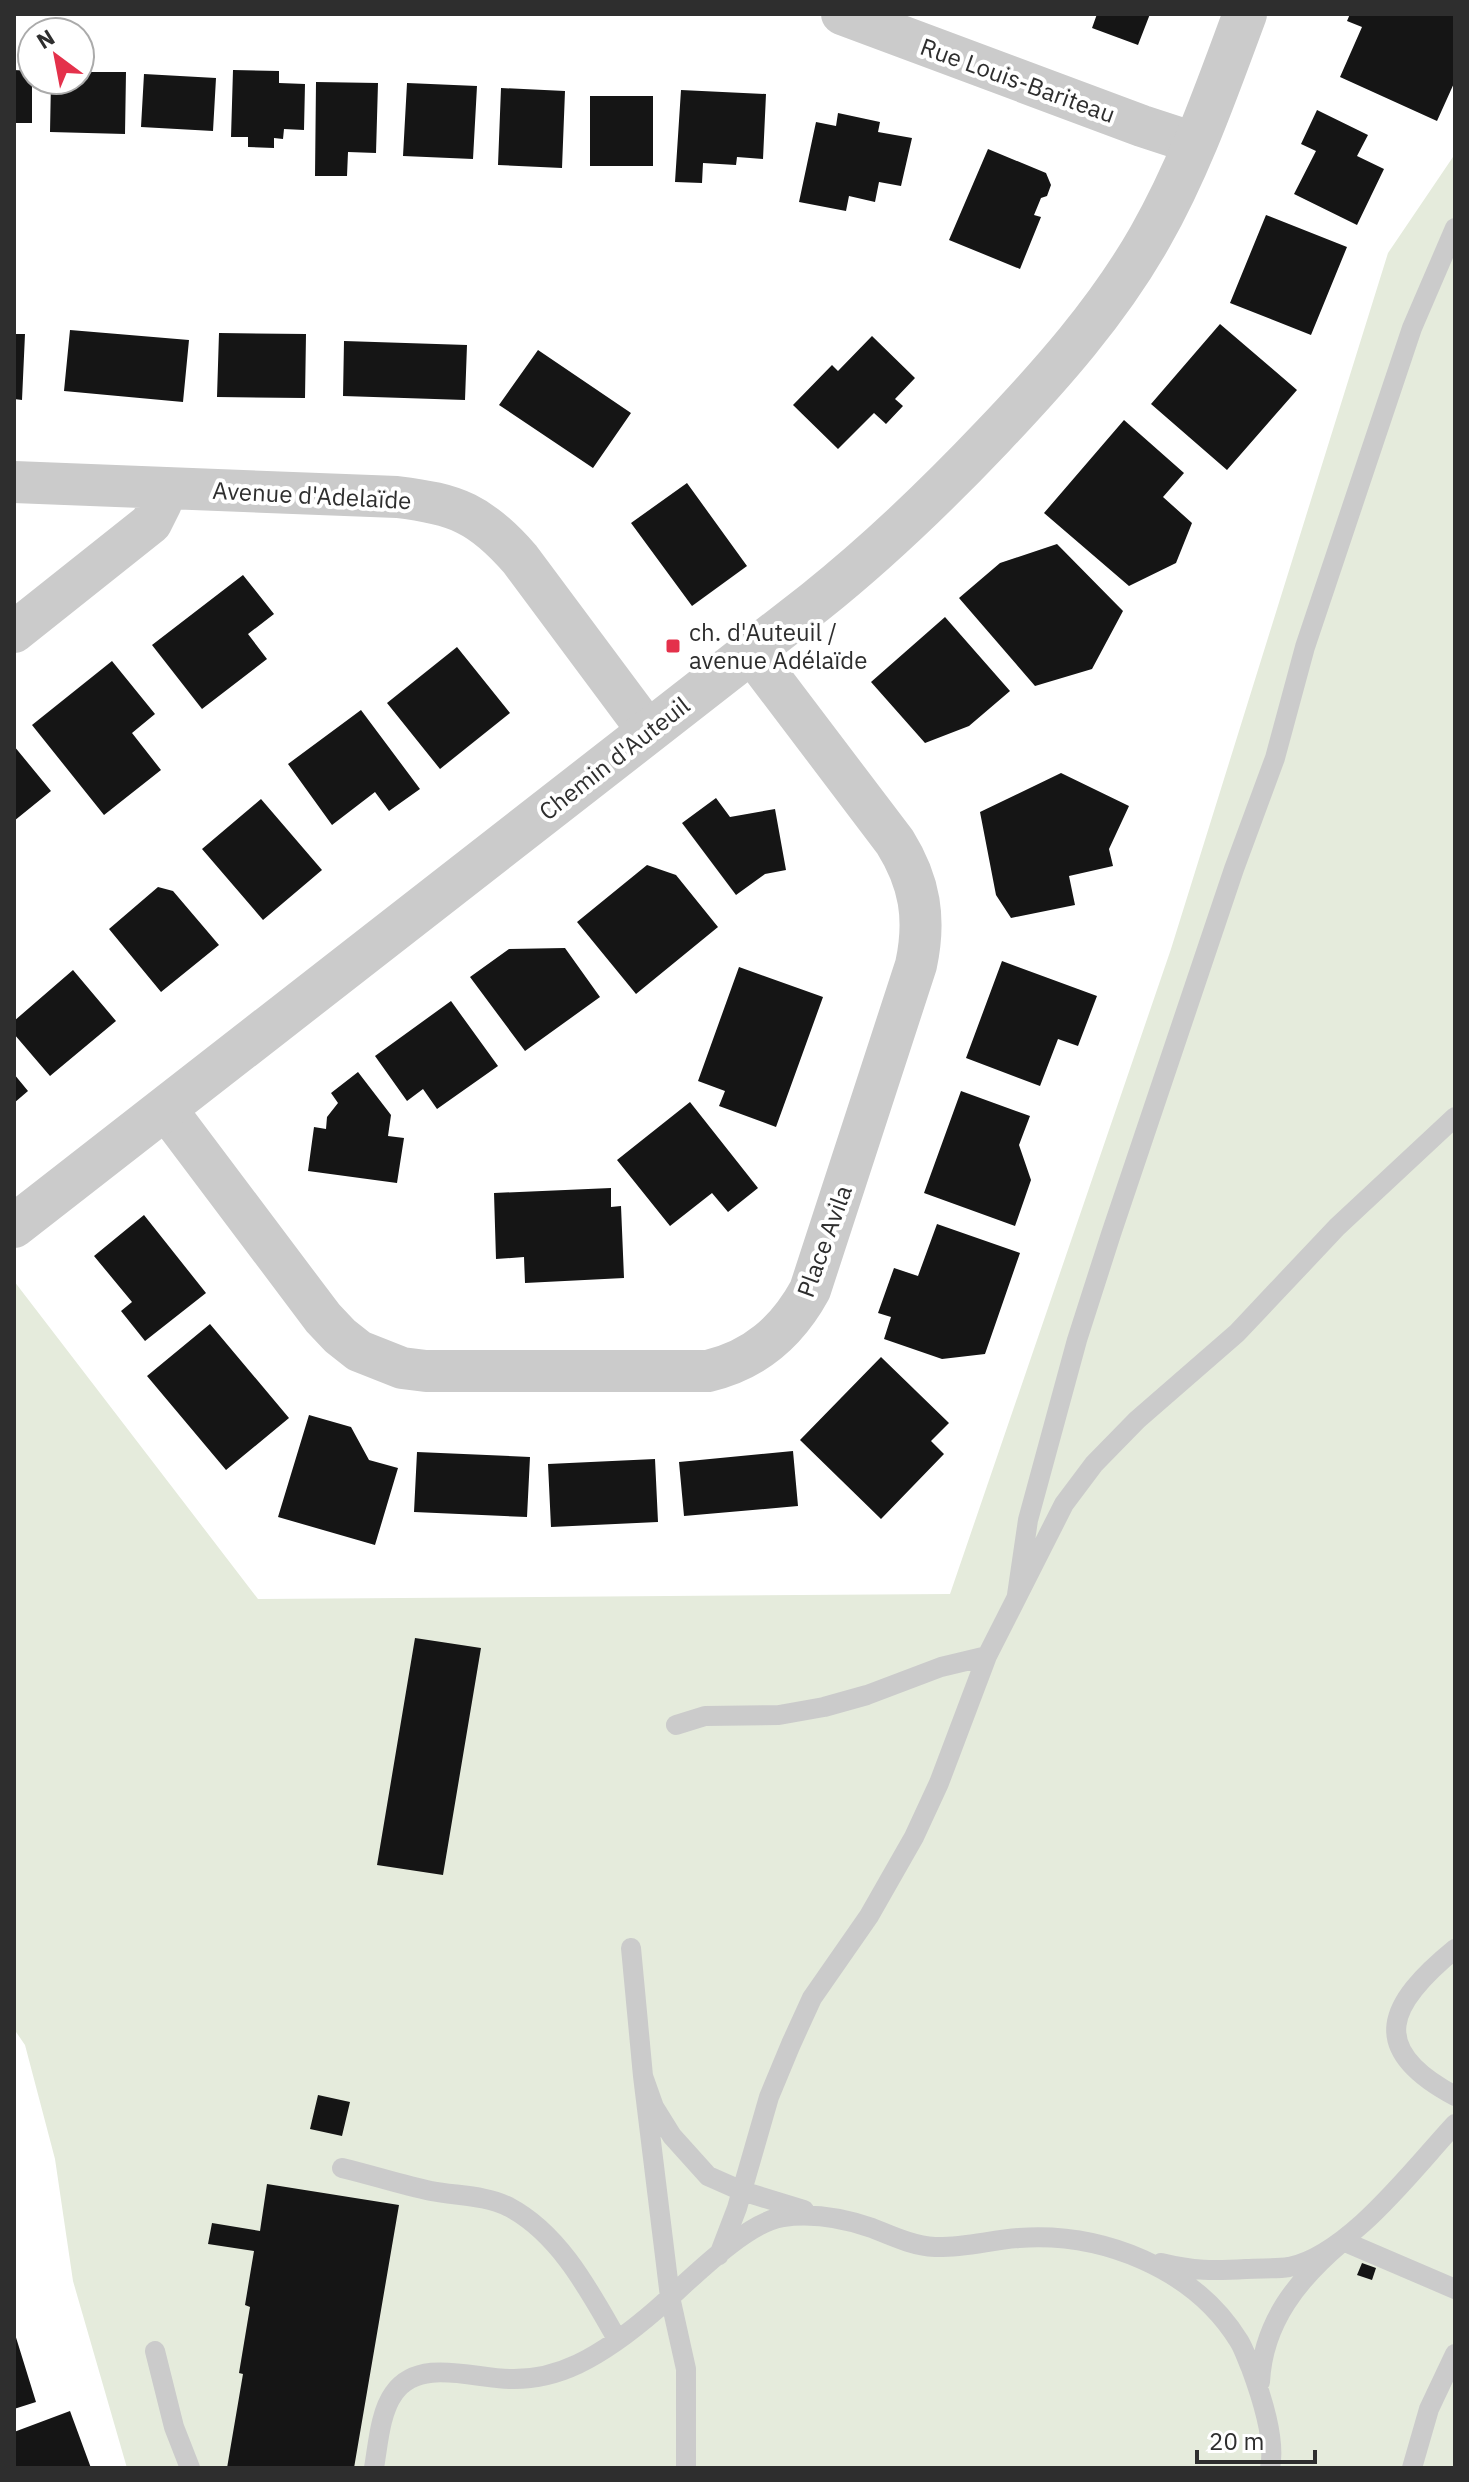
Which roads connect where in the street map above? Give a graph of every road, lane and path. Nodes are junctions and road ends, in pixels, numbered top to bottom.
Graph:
1 (842, 14) edge
2 (1245, 14) edge
3 (1194, 143) junction
4 (1455, 228) edge
5 (14, 482) edge
6 (162, 488) junction
7 (14, 632) edge
8 (751, 652) junction
9 (648, 731) junction
10 (165, 1108) junction
11 (1455, 1117) edge
12 (14, 1226) edge
13 (1017, 1595) junction
14 (987, 1656) junction
15 (676, 1725) dead end
16 (631, 1948) dead end
17 (1455, 1949) edge
18 (643, 2076) junction
19 (1455, 2096) edge
20 (1455, 2124) edge
21 (342, 2168) dead end
22 (742, 2191) junction
23 (823, 2216) junction
24 (1343, 2241) junction
25 (719, 2255) junction
26 (1144, 2259) junction
27 (1455, 2289) edge
28 (670, 2297) junction
29 (617, 2339) junction
30 (155, 2351) dead end
31 (1455, 2354) edge
32 (1259, 2390) junction
33 (190, 2468) edge
34 (374, 2468) edge
35 (686, 2468) edge
36 (1270, 2468) edge
37 (1412, 2468) edge

1 - 3 street, Rue Louis-Bariteau
2 - 3 street, Chemin d'Auteuil
3 - 8 street, Chemin d'Auteuil
4 - 13 lane
5 - 6 street, Avenue d'Adelaïde
6 - 7 street
6 - 9 street, Avenue d'Adelaïde
8 - 9 street, Chemin d'Auteuil
8 - 10 street, Place Avila
9 - 10 street, Chemin d'Auteuil
10 - 12 street, Chemin d'Auteuil
11 - 13 lane
13 - 14 lane
14 - 15 lane
14 - 22 lane
16 - 18 lane
17 - 19 lane
18 - 22 lane
18 - 28 lane
20 - 24 lane
21 - 29 lane
22 - 23 lane
22 - 25 lane
23 - 25 lane
23 - 26 lane
24 - 26 lane
24 - 27 lane
24 - 32 lane
25 - 28 lane
26 - 32 lane
28 - 29 lane
28 - 35 lane
29 - 34 lane
30 - 33 lane
31 - 37 lane
32 - 36 lane

